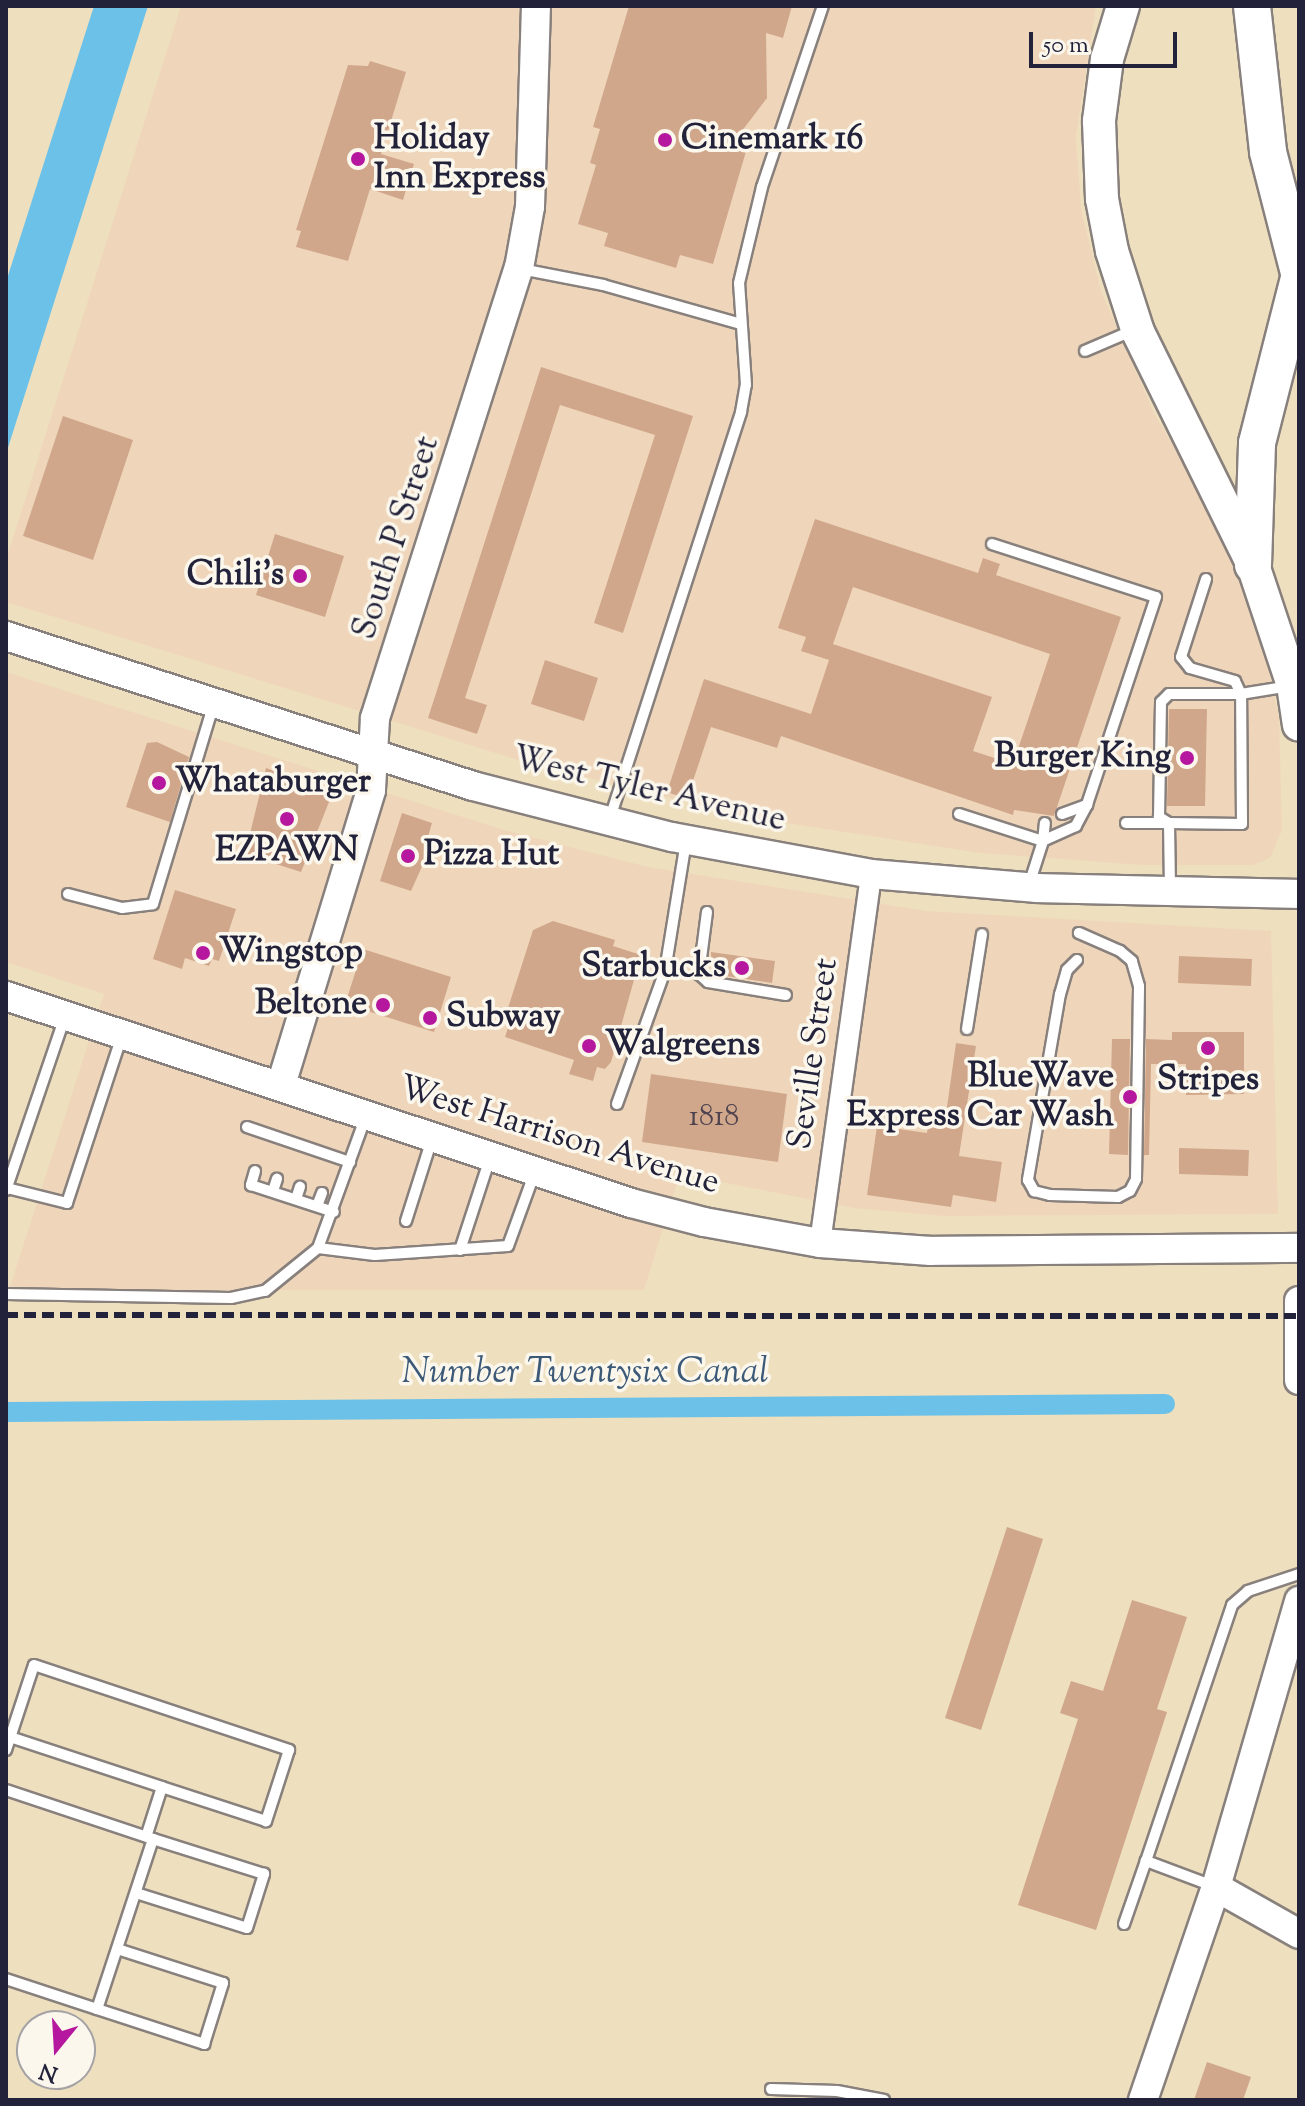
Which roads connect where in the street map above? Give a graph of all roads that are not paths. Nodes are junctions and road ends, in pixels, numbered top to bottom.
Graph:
1 (536, 6) edge
2 (823, 6) edge
3 (1123, 6) edge
4 (1252, 6) edge
5 (519, 268) junction
6 (1299, 275) edge
7 (741, 324) junction
8 (1136, 329) junction
9 (1085, 351) dead end
10 (992, 544) dead end
11 (1253, 565) junction
12 (1206, 579) dead end
13 (6, 636) edge
14 (1293, 685) junction
15 (1241, 694) junction
16 (214, 703) junction
17 (1299, 725) edge
18 (371, 754) junction
19 (1087, 805) junction
20 (959, 814) dead end
21 (1062, 814) dead end
22 (609, 822) junction
23 (1045, 823) dead end
24 (1126, 823) dead end
25 (1169, 823) junction
26 (686, 839) junction
27 (1043, 841) junction
28 (871, 874) junction
29 (1028, 887) junction
30 (1170, 893) junction
31 (68, 894) dead end
32 (1299, 894) edge
33 (707, 912) dead end
34 (1079, 933) dead end
35 (982, 934) dead end
36 (1077, 960) dead end
37 (786, 995) dead end
38 (6, 996) edge
39 (66, 1015) junction
40 (967, 1029) dead end
41 (123, 1034) junction
42 (281, 1085) junction
43 (617, 1104) dead end
44 (367, 1114) junction
45 (247, 1127) dead end
46 (433, 1136) junction
47 (491, 1156) junction
48 (350, 1162) junction
49 (535, 1170) junction
50 (255, 1171) dead end
51 (277, 1179) dead end
52 (300, 1187) dead end
53 (6, 1189) edge
54 (273, 1191) junction
55 (322, 1193) dead end
56 (296, 1199) junction
57 (317, 1206) junction
58 (334, 1212) junction
59 (406, 1221) dead end
60 (820, 1243) junction
61 (318, 1248) junction
62 (1299, 1248) edge
63 (460, 1250) junction
64 (6, 1294) edge
65 (1299, 1301) edge
66 (1299, 1380) edge
67 (1299, 1574) edge
68 (1299, 1601) edge
69 (10, 1737) junction
70 (6, 1750) edge
71 (162, 1787) junction
72 (6, 1790) edge
73 (150, 1838) junction
74 (1146, 1861) junction
75 (1216, 1887) junction
76 (136, 1893) junction
77 (1124, 1924) dead end
78 (1299, 1934) edge
79 (117, 1949) junction
80 (6, 1979) edge
81 (97, 2009) junction
82 (771, 2089) dead end
83 (884, 2100) edge
84 (1143, 2100) edge

1 - 5 main road, South P Street
2 - 7 lane
3 - 8 main road
4 - 6 highway
5 - 7 lane
5 - 18 main road, South P Street
6 - 11 highway
7 - 22 lane
8 - 9 lane
8 - 11 main road
10 - 19 lane
11 - 14 main road
12 - 15 lane
13 - 16 main road, West Tyler Avenue
14 - 15 lane
14 - 17 main road
15 - 25 lane
15 - 25 lane
16 - 18 main road, West Tyler Avenue
16 - 31 lane
18 - 22 main road, West Tyler Avenue
18 - 42 main road, South P Street
19 - 21 lane
19 - 27 lane
20 - 27 lane
22 - 26 main road, West Tyler Avenue
23 - 27 lane
24 - 25 lane
25 - 30 lane
26 - 28 main road, West Tyler Avenue
26 - 43 lane
27 - 29 lane
28 - 29 main road, West Tyler Avenue
28 - 60 street, Seville Street
29 - 30 main road, West Tyler Avenue
30 - 32 main road, West Tyler Avenue
33 - 37 lane
34 - 36 lane
35 - 40 lane
38 - 39 main road, West Harrison Avenue
39 - 41 main road, West Harrison Avenue
39 - 53 lane
41 - 42 main road, West Harrison Avenue
41 - 53 lane
42 - 44 main road, West Harrison Avenue
44 - 46 main road, West Harrison Avenue
44 - 48 lane
45 - 48 lane
46 - 47 main road, West Harrison Avenue
46 - 59 lane
47 - 49 main road, West Harrison Avenue
47 - 63 lane
48 - 58 lane
49 - 60 main road, West Harrison Avenue
49 - 63 lane
50 - 54 lane
51 - 54 lane
52 - 56 lane
54 - 56 lane
55 - 57 lane
56 - 57 lane
57 - 58 lane
58 - 61 lane
60 - 62 main road, West Harrison Avenue
61 - 63 lane
61 - 64 lane
65 - 66 main road
67 - 74 lane
68 - 75 main road
69 - 70 lane
69 - 71 lane
69 - 71 lane
71 - 73 lane
72 - 73 lane
73 - 76 lane
73 - 76 lane
74 - 75 lane
74 - 77 lane
75 - 78 main road
75 - 84 main road
76 - 79 lane
79 - 81 lane
79 - 81 lane
80 - 81 lane
82 - 83 lane

